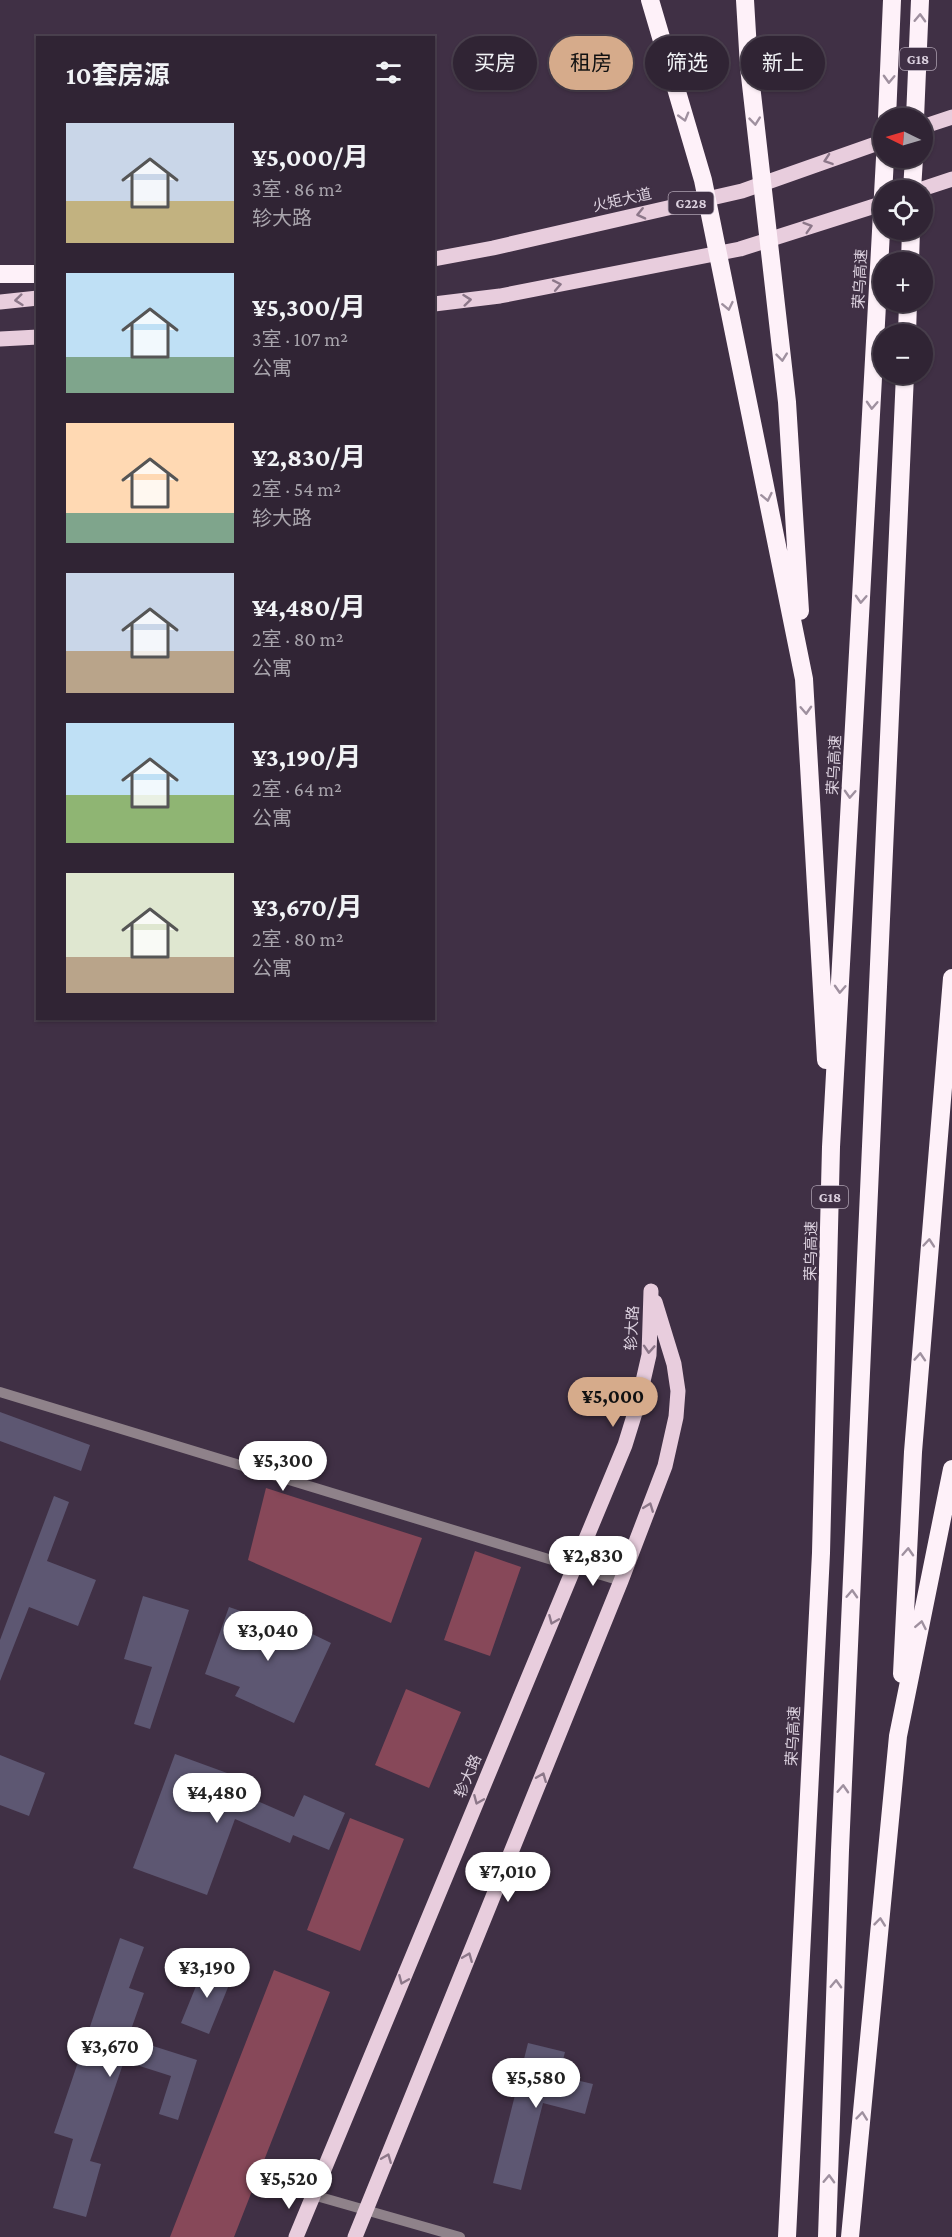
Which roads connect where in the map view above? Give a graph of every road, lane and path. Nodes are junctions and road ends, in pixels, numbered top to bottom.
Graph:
1 (650, 0) edge
2 (745, 0) edge
3 (892, 0) edge
4 (920, 0) edge
5 (887, 108) edge
6 (915, 108) edge
7 (952, 117) edge
8 (933, 123) edge
9 (873, 145) edge
10 (884, 168) edge
11 (952, 179) edge
12 (933, 185) edge
13 (873, 207) edge
14 (435, 259) edge
15 (0, 274) edge
16 (36, 274) edge
17 (36, 298) edge
18 (0, 302) edge
19 (435, 304) edge
20 (36, 337) edge
21 (0, 339) edge
22 (905, 384) edge
23 (804, 679) junction
24 (952, 978) edge
25 (831, 1147) junction
26 (0, 1392) edge
27 (952, 1469) edge
28 (575, 1566) junction
29 (621, 1581) junction
30 (898, 1736) junction
31 (314, 2195) junction
32 (365, 2212) junction
33 (296, 2237) edge
34 (355, 2237) edge
35 (460, 2237) edge
36 (787, 2237) edge
37 (826, 2237) edge
38 (850, 2237) edge

1 -> 23 highway
2 -> 23 highway
3 -> 5 highway, G18
6 -> 4 highway, G18
7 - 8 main road
9 -> 14 main road, 火矩大道 / G228
10 -> 25 highway, 荣乌高速 / G18
11 - 12 main road
19 -> 13 main road
15 - 16 highway
17 -> 18 main road
20 - 21 main road
37 -> 22 highway, G18
23 -> 25 highway
30 -> 24 highway
25 - 36 highway, 荣乌高速 / G18
26 - 28 street
30 -> 27 highway
28 - 29 street
29 -> 28 main road, 轸大路
28 -> 31 main road, 轸大路
32 -> 29 main road, 轸大路
38 -> 30 highway
31 - 32 street
31 - 33 main road, 轸大路
32 - 34 main road, 轸大路
32 - 35 street

